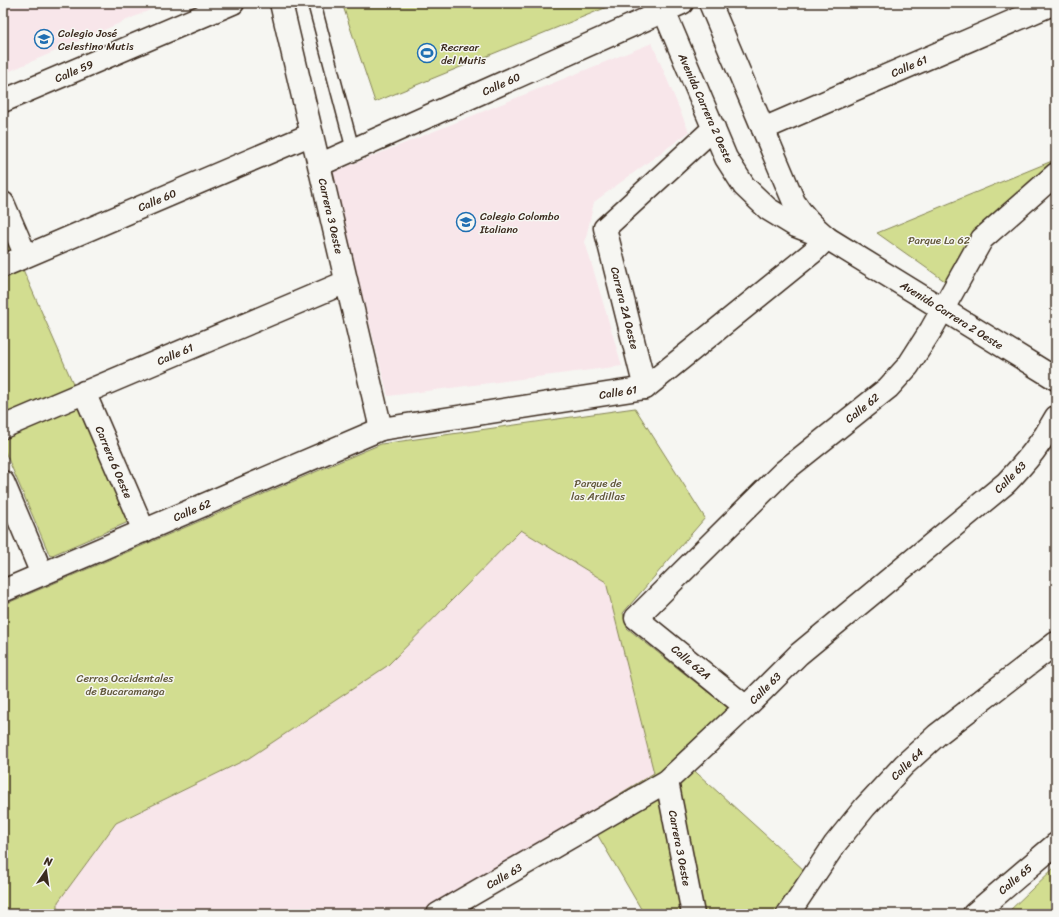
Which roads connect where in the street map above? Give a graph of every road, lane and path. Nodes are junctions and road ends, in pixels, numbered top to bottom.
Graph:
1 (233, 3) edge
2 (281, 3) edge
3 (314, 3) edge
4 (710, 3) edge
5 (1055, 3) edge
6 (671, 6) edge
7 (3, 101) edge
8 (714, 128) junction
9 (763, 129) junction
10 (312, 134) junction
11 (353, 150) junction
12 (319, 165) junction
13 (1056, 174) edge
14 (3, 203) edge
15 (827, 238) junction
16 (26, 256) junction
17 (3, 266) edge
18 (346, 282) junction
19 (942, 309) junction
20 (1056, 379) edge
21 (645, 388) junction
22 (84, 392) junction
23 (1056, 416) edge
24 (3, 427) edge
25 (381, 430) junction
26 (3, 482) edge
27 (144, 531) junction
28 (42, 574) junction
29 (3, 591) edge
30 (636, 618) joint
31 (1056, 643) edge
32 (746, 708) junction
33 (667, 781) junction
34 (1056, 844) edge
35 (438, 914) edge
36 (693, 914) edge
37 (788, 914) edge
38 (974, 914) edge

1 - 7 street, Calle 59
2 - 10 street, Carrera 3 Oeste
3 - 11 lane
4 - 9 street, Avenida Carrera 2 Oeste
5 - 9 street, Calle 61
6 - 8 street, Avenida Carrera 2 Oeste
6 - 11 street, Calle 60
8 - 15 street, Avenida Carrera 2 Oeste
8 - 21 street, Carrera 2A Oeste
9 - 15 street, Avenida Carrera 2 Oeste
10 - 12 street, Carrera 3 Oeste
10 - 16 street, Calle 60
11 - 12 street, Calle 60
12 - 18 street, Carrera 3 Oeste
13 - 19 street, Calle 62
14 - 16 street
15 - 19 street, Avenida Carrera 2 Oeste
15 - 21 street, Calle 61
16 - 17 street, Calle 60
18 - 22 street, Calle 61
18 - 25 street, Carrera 3 Oeste
19 - 20 street, Avenida Carrera 2 Oeste
19 - 30 street, Calle 62
21 - 25 street, Calle 61
22 - 24 street, Calle 61
22 - 27 street, Carrera 6 Oeste
23 - 32 street, Calle 63
25 - 27 street, Calle 62
26 - 28 street
27 - 28 street, Calle 62
28 - 29 street, Calle 62
30 - 32 street, Calle 62A
31 - 37 street, Calle 64
32 - 33 street, Calle 63
33 - 35 street, Calle 63
33 - 36 street, Carrera 3 Oeste
34 - 38 street, Calle 65

